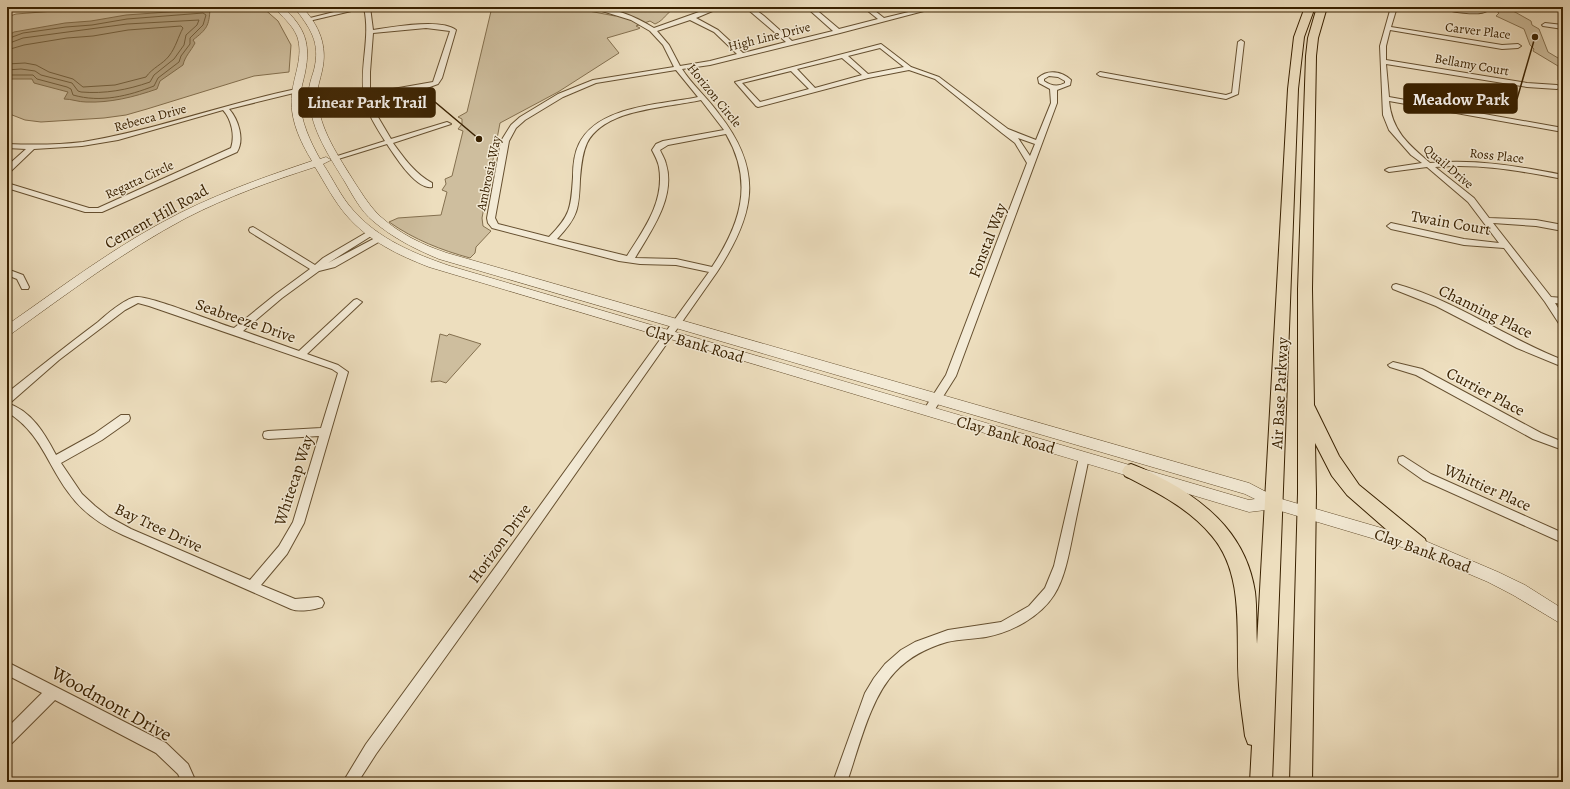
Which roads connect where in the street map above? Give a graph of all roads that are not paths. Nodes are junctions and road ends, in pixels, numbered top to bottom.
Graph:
1 (278, 7) edge
2 (298, 7) edge
3 (350, 7) edge
4 (362, 7) edge
5 (367, 7) edge
6 (592, 7) edge
7 (719, 7) edge
8 (748, 7) edge
9 (809, 7) edge
10 (866, 7) edge
11 (936, 7) edge
12 (1310, 7) edge
13 (1322, 7) edge
14 (1394, 7) edge
15 (1443, 7) edge
16 (605, 8) edge
17 (925, 8) edge
18 (1484, 11) dead end
19 (308, 18) junction
20 (692, 18) junction
21 (883, 20) junction
22 (1545, 25) dead end
23 (1563, 27) edge
24 (1387, 28) junction
25 (653, 31) junction
26 (370, 32) junction
27 (838, 32) junction
28 (1241, 42) dead end
29 (791, 43) junction
30 (1518, 46) dead end
31 (741, 55) junction
32 (843, 55) junction
33 (1383, 61) junction
34 (677, 68) junction
35 (792, 68) junction
36 (909, 68) junction
37 (1100, 74) dead end
38 (867, 76) junction
39 (1053, 87) dead end
40 (1557, 87) dead end
41 (814, 90) junction
42 (296, 91) junction
43 (367, 96) junction
44 (702, 98) junction
45 (1386, 98) junction
46 (225, 108) junction
47 (447, 124) dead end
48 (1563, 130) edge
49 (729, 131) junction
50 (1005, 131) junction
51 (389, 141) junction
52 (1038, 143) junction
53 (7, 146) edge
54 (31, 148) junction
55 (335, 158) junction
56 (318, 163) junction
57 (1032, 163) junction
58 (1428, 165) junction
59 (7, 170) edge
60 (1389, 170) dead end
61 (1563, 177) edge
62 (7, 184) edge
63 (429, 186) dead end
64 (1486, 220) junction
65 (1391, 226) dead end
66 (1563, 228) edge
67 (253, 230) dead end
68 (376, 236) junction
69 (551, 240) junction
70 (1506, 246) junction
71 (630, 259) junction
72 (316, 269) junction
73 (714, 270) junction
74 (7, 272) edge
75 (25, 287) dead end
76 (1396, 287) dead end
77 (1548, 300) junction
78 (1563, 301) edge
79 (358, 302) dead end
80 (1563, 322) edge
81 (676, 323) junction
82 (7, 331) edge
83 (236, 332) junction
84 (668, 335) junction
85 (300, 354) junction
86 (1563, 364) edge
87 (1393, 365) dead end
88 (343, 372) joint
89 (7, 399) edge
90 (937, 399) junction
91 (1306, 402) junction
92 (7, 407) edge
93 (928, 411) junction
94 (125, 418) dead end
95 (325, 432) junction
96 (268, 435) dead end
97 (1563, 446) edge
98 (1084, 457) junction
99 (1403, 460) dead end
100 (55, 461) junction
101 (1131, 471) junction
102 (1274, 503) junction
103 (1306, 513) junction
104 (1563, 538) edge
105 (1418, 545) junction
106 (252, 587) junction
107 (318, 603) dead end
108 (1563, 618) edge
109 (7, 668) edge
110 (54, 692) junction
111 (7, 738) edge
112 (1262, 780) edge
113 (189, 782) edge
114 (350, 782) edge
115 (840, 782) edge
116 (1301, 782) edge

1 - 42 street, Clay Bank Road
2 - 19 street, Clay Bank Road
3 - 19 street
4 - 19 street
5 - 26 street
6 - 16 street, Horizon Circle
7 - 20 street
8 - 29 street
9 - 27 street
10 - 21 street
11 - 17 street, High Line Drive
12 - 102 main road, Air Base Parkway
13 - 91 main road, Air Base Parkway
14 - 24 street, Quail Drive
15 - 18 street
16 - 25 street, Horizon Circle
17 - 21 street, High Line Drive
19 - 55 street, Clay Bank Road
20 - 25 street
20 - 31 street
21 - 27 street, High Line Drive
22 - 23 street
24 - 30 street, Carver Place
24 - 33 street, Quail Drive
25 - 34 street, Horizon Circle
26 - 43 street
26 - 43 street
27 - 29 street, High Line Drive
28 - 37 street
29 - 31 street, High Line Drive
31 - 34 street, High Line Drive
32 - 35 street
32 - 36 street
32 - 38 street
33 - 40 street, Bellamy Court
33 - 45 street, Quail Drive
34 - 44 street, Horizon Circle
34 - 69 street, Ambrosia Way
35 - 41 street
35 - 41 street
36 - 38 street
36 - 50 street
38 - 41 street
39 - 52 street, Fonstal Way
42 - 46 street, Rebecca Drive
42 - 56 street, Clay Bank Road
43 - 51 street
44 - 49 street, Horizon Circle
44 - 69 street
45 - 48 street
45 - 58 street, Quail Drive
46 - 54 street, Rebecca Drive
46 - 62 street, Regatta Circle
47 - 51 street
49 - 71 street
49 - 73 street, Horizon Circle
50 - 52 street
50 - 57 street
51 - 55 street
51 - 63 street
52 - 57 street, Fonstal Way
53 - 54 street, Rebecca Drive
54 - 59 street
55 - 56 street, Cement Hill Road
55 - 81 street, Clay Bank Road
56 - 68 street, Clay Bank Road
56 - 82 street, Cement Hill Road
57 - 90 street, Fonstal Way
58 - 60 street, Ross Place
58 - 61 street, Ross Place
58 - 64 street, Quail Drive
64 - 66 street
64 - 70 street, Quail Drive
65 - 70 street, Twain Court
67 - 72 street
68 - 72 street
68 - 84 street, Clay Bank Road
69 - 71 street, Ambrosia Way
70 - 77 street, Quail Drive
71 - 73 street, Ambrosia Way
72 - 83 street
73 - 81 street, Horizon Circle
74 - 75 street
76 - 86 street, Channing Place
77 - 78 street
77 - 80 street, Quail Drive
79 - 85 street
81 - 84 street, Horizon Drive
81 - 90 street, Clay Bank Road
83 - 85 street, Seabreeze Drive
83 - 89 street, Seabreeze Drive
84 - 93 street, Clay Bank Road
84 - 114 street, Horizon Drive
85 - 88 street, Seabreeze Drive
87 - 97 street, Currier Place
88 - 95 street, Whitecap Way
90 - 93 street, Fonstal Way
90 - 102 street, Clay Bank Road
91 - 103 main road, Air Base Parkway
91 - 105 main road
92 - 100 street, Bay Tree Drive
93 - 98 street, Clay Bank Road
94 - 100 street
95 - 96 street
95 - 106 street, Whitecap Way
98 - 101 street, Clay Bank Road
98 - 115 street
99 - 104 street, Whittier Place
100 - 106 street, Bay Tree Drive
101 - 102 street, Clay Bank Road
101 - 112 main road
102 - 103 street, Clay Bank Road
102 - 112 main road, Air Base Parkway
103 - 105 street, Clay Bank Road
103 - 116 main road, Air Base Parkway
105 - 108 street, Clay Bank Road
106 - 107 street, Bay Tree Drive
109 - 110 street, Woodmont Drive
110 - 111 street
110 - 113 street, Woodmont Drive

